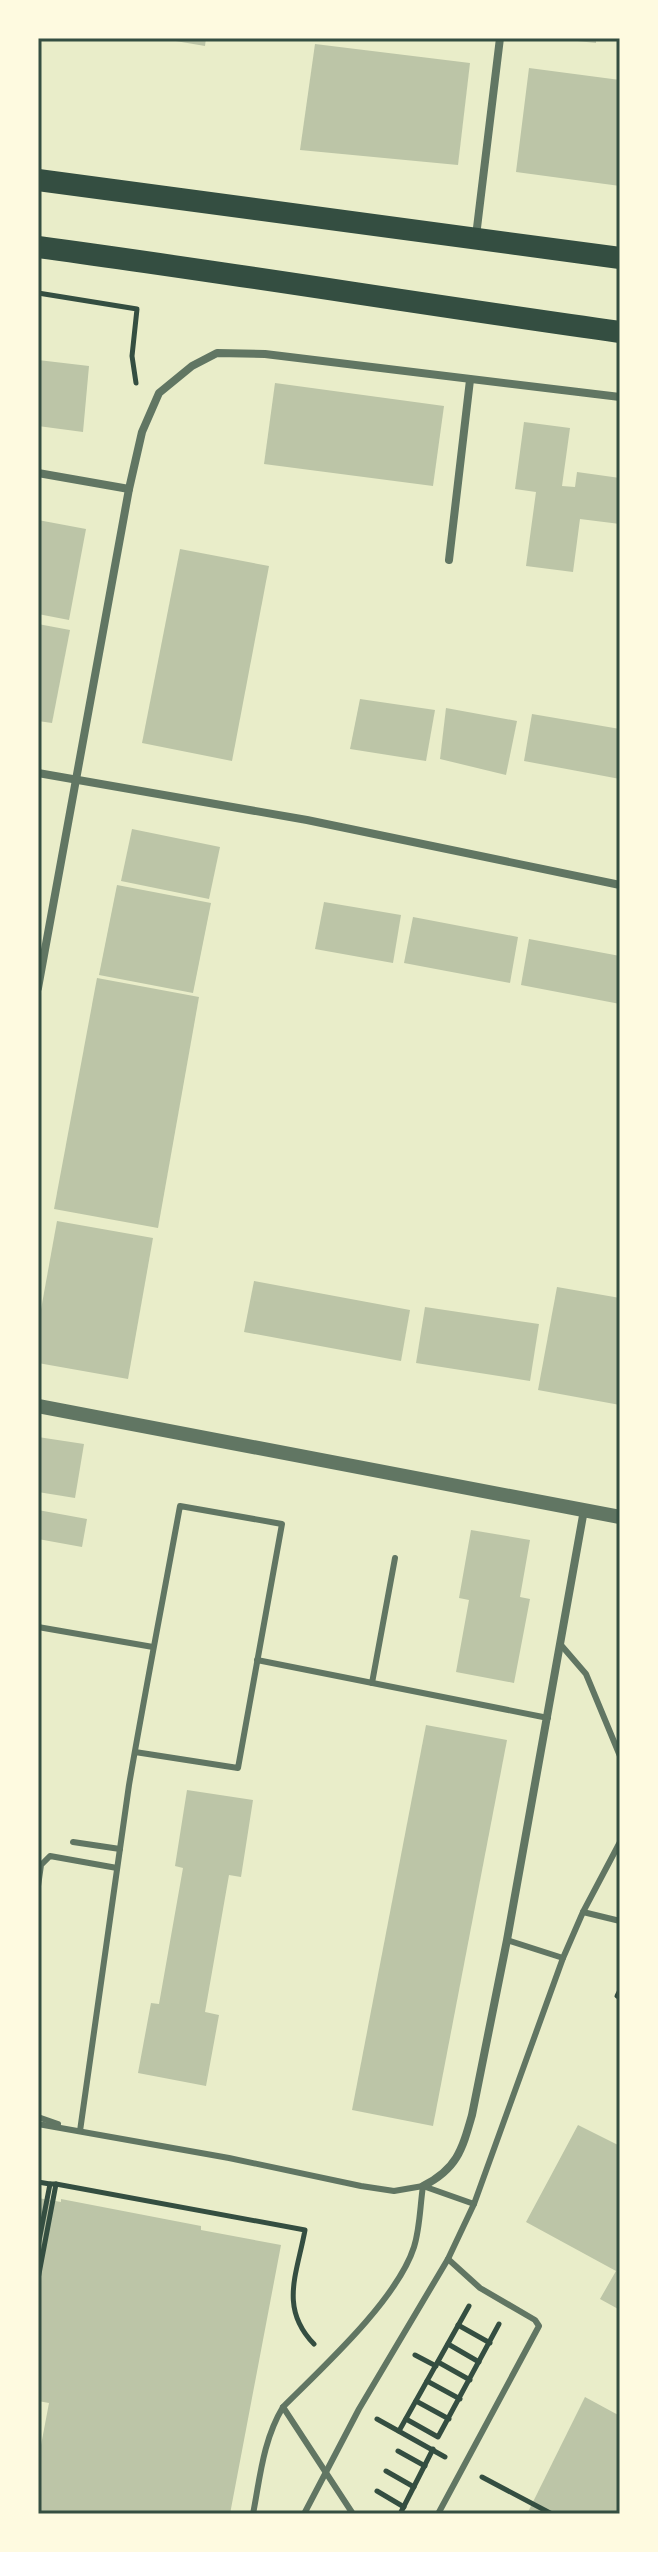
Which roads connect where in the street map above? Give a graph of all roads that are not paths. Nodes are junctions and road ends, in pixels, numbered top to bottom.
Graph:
1 (500, 38) edge
2 (38, 180) edge
3 (476, 238) junction
4 (38, 247) edge
5 (620, 258) edge
6 (620, 332) edge
7 (470, 380) junction
8 (620, 397) edge
9 (38, 473) edge
10 (129, 489) junction
11 (449, 560) dead end
12 (38, 773) edge
13 (77, 782) junction
14 (620, 885) edge
15 (38, 988) edge
16 (38, 1406) edge
17 (584, 1510) junction
18 (620, 1517) edge
19 (395, 1558) dead end
20 (38, 1627) edge
21 (561, 1645) junction
22 (153, 1647) junction
23 (257, 1660) junction
24 (372, 1683) junction
25 (548, 1718) junction
26 (135, 1752) junction
27 (620, 1756) edge
28 (73, 1842) dead end
29 (620, 1842) edge
30 (120, 1849) junction
31 (117, 1868) junction
32 (38, 1886) edge
33 (583, 1912) junction
34 (620, 1921) edge
35 (507, 1940) junction
36 (563, 1958) junction
37 (38, 2117) edge
38 (38, 2124) edge
39 (80, 2131) junction
40 (423, 2186) junction
41 (474, 2204) junction
42 (448, 2259) junction
43 (283, 2407) junction
44 (326, 2474) junction
45 (253, 2514) edge
46 (304, 2514) edge
47 (353, 2514) edge
48 (438, 2514) edge

1 - 3 street
2 - 3 highway
3 - 5 highway
4 - 6 highway
7 - 8 street
7 - 10 street
7 - 11 street
9 - 10 street
10 - 13 street
12 - 13 street
13 - 14 street
13 - 15 street
16 - 17 street
17 - 18 street
17 - 21 street
19 - 24 lane
20 - 22 lane
21 - 25 street
21 - 27 lane
22 - 23 lane
22 - 26 lane
23 - 24 lane
23 - 26 lane
24 - 25 lane
25 - 35 street
26 - 30 lane
28 - 30 lane
29 - 33 lane
30 - 31 lane
31 - 32 lane
31 - 39 lane
33 - 34 lane
33 - 36 lane
35 - 36 lane
35 - 40 street
36 - 41 lane
37 - 39 lane
38 - 39 lane
39 - 40 lane
40 - 41 lane
40 - 43 lane
41 - 42 lane
42 - 44 lane
42 - 48 lane
43 - 44 lane
43 - 45 lane
44 - 46 lane
44 - 47 lane

